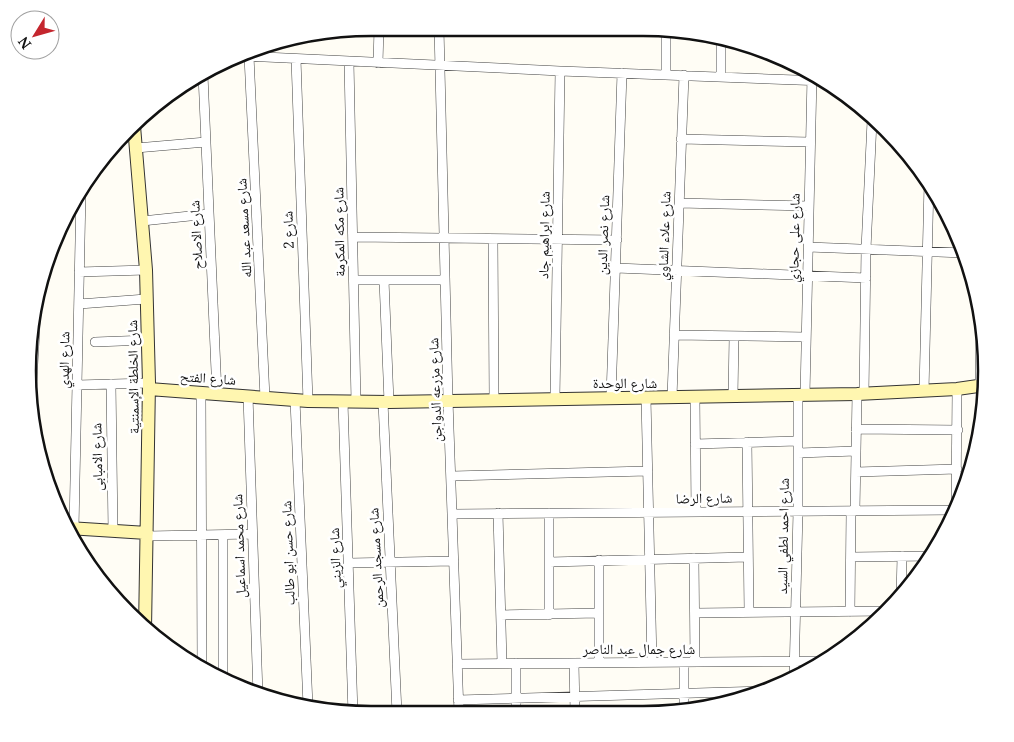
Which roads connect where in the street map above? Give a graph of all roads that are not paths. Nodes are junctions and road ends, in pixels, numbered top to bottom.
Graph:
1 (379, 36) edge
2 (439, 36) edge
3 (666, 37) edge
4 (721, 46) edge
5 (257, 57) edge
6 (296, 59) junction
7 (247, 60) edge
8 (349, 62) junction
9 (378, 63) junction
10 (440, 65) junction
11 (560, 71) junction
12 (622, 73) junction
13 (666, 75) junction
14 (684, 76) junction
15 (721, 77) junction
16 (804, 78) edge
17 (203, 81) edge
18 (812, 82) edge
19 (872, 126) edge
20 (135, 133) edge
21 (681, 138) junction
22 (206, 142) junction
23 (810, 142) junction
24 (136, 148) junction
25 (929, 197) edge
26 (679, 203) junction
27 (81, 205) edge
28 (809, 206) junction
29 (209, 214) junction
30 (142, 221) junction
31 (353, 237) junction
32 (444, 238) junction
33 (493, 239) junction
34 (558, 239) junction
35 (617, 240) junction
36 (808, 247) junction
37 (866, 249) junction
38 (927, 252) junction
39 (956, 253) edge
40 (616, 268) junction
41 (146, 270) junction
42 (677, 271) junction
43 (79, 272) junction
44 (807, 276) junction
45 (866, 278) junction
46 (354, 280) junction
47 (384, 280) junction
48 (445, 280) junction
49 (146, 298) junction
50 (79, 304) junction
51 (674, 335) junction
52 (734, 336) junction
53 (806, 337) junction
54 (148, 340) junction
55 (95, 342) dead end
56 (111, 384) junction
57 (77, 385) junction
58 (149, 386) junction
59 (977, 386) edge
60 (957, 389) junction
61 (924, 390) junction
62 (201, 393) junction
63 (217, 394) junction
64 (860, 394) junction
65 (248, 396) junction
66 (733, 396) junction
67 (801, 396) junction
68 (672, 397) junction
69 (695, 397) junction
70 (265, 398) junction
71 (611, 398) junction
72 (646, 398) junction
73 (554, 399) junction
74 (302, 400) junction
75 (448, 400) junction
76 (494, 400) junction
77 (349, 402) junction
78 (386, 402) junction
79 (856, 429) junction
80 (958, 430) junction
81 (798, 441) junction
82 (747, 442) junction
83 (695, 444) junction
84 (856, 451) junction
85 (798, 452) junction
86 (957, 469) junction
87 (648, 472) junction
88 (856, 472) junction
89 (452, 476) junction
90 (957, 488) edge
91 (947, 509) edge
92 (798, 511) junction
93 (853, 511) junction
94 (696, 512) junction
95 (748, 512) junction
96 (549, 513) junction
97 (648, 513) junction
98 (453, 514) junction
99 (498, 514) junction
100 (71, 520) edge
101 (76, 528) edge
102 (112, 531) junction
103 (147, 534) junction
104 (223, 534) junction
105 (252, 534) junction
106 (201, 535) junction
107 (902, 556) junction
108 (922, 556) edge
109 (748, 557) junction
110 (851, 557) junction
111 (694, 558) junction
112 (650, 559) junction
113 (599, 560) junction
114 (454, 561) junction
115 (390, 562) junction
116 (549, 562) junction
117 (350, 563) junction
118 (901, 584) edge
119 (877, 611) edge
120 (749, 612) junction
121 (795, 612) junction
122 (850, 612) junction
123 (695, 613) junction
124 (549, 614) junction
125 (599, 614) junction
126 (501, 616) junction
127 (145, 619) edge
128 (202, 660) edge
129 (809, 661) edge
130 (652, 662) junction
131 (695, 662) junction
132 (794, 662) junction
133 (502, 663) junction
134 (516, 663) junction
135 (574, 663) junction
136 (599, 663) junction
137 (684, 663) junction
138 (457, 664) junction
139 (794, 669) edge
140 (223, 671) edge
141 (258, 686) edge
142 (741, 691) edge
143 (684, 693) junction
144 (575, 696) junction
145 (516, 698) junction
146 (308, 699) edge
147 (458, 700) junction
148 (684, 703) edge
149 (353, 705) edge
150 (397, 706) edge
151 (458, 706) edge
152 (516, 706) edge
153 (575, 706) edge

1 - 9 street
2 - 10 street, شارع مزرعه الدواجن
3 - 13 street
4 - 15 street
5 - 6 street
6 - 8 street
6 - 74 street, شارع 2
7 - 70 street, شارع مسعد عبد الله
8 - 9 street
8 - 31 street, شارع مكه المكرمة
9 - 10 street
10 - 11 street
10 - 32 street, شارع مزرعه الدواجن
11 - 12 street
11 - 34 street, شارع ابراهيم جاد
12 - 13 street
12 - 35 street, شارع نصر الدين
13 - 14 street
14 - 15 street
14 - 21 street, شارع علاء الشاوي
15 - 16 street
17 - 22 street, شارع الاصلاح
18 - 23 street, شارع على حجازي
19 - 37 street
20 - 24 street, شارع الخلطة الإسمنتية
21 - 23 street
21 - 26 street, شارع علاء الشاوي
22 - 24 street
22 - 29 street, شارع الاصلاح
23 - 28 street, شارع على حجازي
24 - 30 street, شارع الخلطة الإسمنتية
25 - 38 street
26 - 28 street
26 - 42 street, شارع علاء الشاوي
27 - 43 street, شارع الهدي
28 - 36 street, شارع على حجازي
29 - 30 street
29 - 63 street, شارع الاصلاح
30 - 41 street, شارع الخلطة الإسمنتية
31 - 32 street
31 - 46 street, شارع مكه المكرمة
32 - 33 street
32 - 48 street, شارع مزرعه الدواجن
33 - 34 street
33 - 76 street
34 - 35 street
34 - 73 street, شارع ابراهيم جاد
35 - 40 street, شارع نصر الدين
36 - 37 street
36 - 44 street, شارع على حجازي
37 - 38 street
37 - 45 street
38 - 39 street
38 - 61 street
40 - 42 street
40 - 71 street, شارع نصر الدين
41 - 43 street
41 - 49 street, شارع الخلطة الإسمنتية
42 - 44 street
42 - 51 street, شارع علاء الشاوي
43 - 50 street, شارع الهدي
44 - 45 street
44 - 53 street, شارع على حجازي
45 - 64 street
46 - 47 street
46 - 77 street, شارع مكه المكرمة
47 - 48 street
47 - 78 street, شارع مسجد الرحمن
48 - 75 street, شارع مزرعه الدواجن
49 - 50 street
49 - 54 street, شارع الخلطة الإسمنتية
50 - 57 street, شارع الهدي
51 - 52 street
51 - 68 street, شارع علاء الشاوي
52 - 53 street
52 - 66 street
53 - 67 street, شارع على حجازي
54 - 55 street
54 - 58 street, شارع الخلطة الإسمنتية
56 - 57 street
56 - 58 street
56 - 102 street, شارع الامبابى
57 - 100 street, شارع الهدي
58 - 62 street, شارع الفتح
58 - 103 street, شارع الخلطة الإسمنتية
59 - 60 street, شارع الوحدة
60 - 61 street, شارع الوحدة
60 - 80 street
61 - 64 street, شارع الوحدة
62 - 63 street, شارع الفتح
62 - 106 street
63 - 65 street, شارع الفتح
64 - 67 street, شارع الوحدة
64 - 79 street
65 - 70 street, شارع الفتح
65 - 105 street, شارع محمد اسماعيل
66 - 67 street, شارع الوحدة
66 - 69 street, شارع الوحدة
67 - 81 street, شارع احمد لطفي السيد
68 - 69 street, شارع الوحدة
68 - 72 street, شارع الوحدة
69 - 83 street
70 - 74 street, شارع الوحدة
71 - 72 street, شارع الوحدة
71 - 73 street, شارع الوحدة
72 - 87 street
73 - 76 street, شارع الوحدة
74 - 77 street, شارع الوحدة
74 - 146 street, شارع حسن ابو طالب
75 - 76 street, شارع الوحدة
75 - 78 street, شارع الوحدة
75 - 89 street, شارع مزرعه الدواجن
77 - 78 street, شارع الوحدة
77 - 117 street, شارع الزيني
78 - 115 street, شارع مسجد الرحمن
79 - 80 street
79 - 84 street
80 - 86 street
81 - 82 street
81 - 85 street, شارع احمد لطفي السيد
82 - 83 street
82 - 95 street
83 - 94 street
84 - 85 street
84 - 88 street
85 - 92 street, شارع احمد لطفي السيد
86 - 88 street
86 - 90 street
87 - 89 street
87 - 97 street
88 - 93 street
89 - 98 street, شارع مزرعه الدواجن
91 - 93 street, شارع الرضا
92 - 93 street, شارع الرضا
92 - 95 street, شارع الرضا
92 - 121 street, شارع احمد لطفي السيد
93 - 110 street
94 - 95 street, شارع الرضا
94 - 97 street, شارع الرضا
95 - 109 street
96 - 97 street, شارع الرضا
96 - 99 street, شارع الرضا
96 - 116 street
97 - 112 street
98 - 99 street, شارع الرضا
98 - 114 street, شارع مزرعه الدواجن
99 - 126 street
101 - 102 street
102 - 103 street
103 - 106 street
103 - 127 street, شارع الخلطة الإسمنتية
104 - 105 street
104 - 106 street
104 - 140 street
105 - 141 street, شارع محمد اسماعيل
106 - 128 street
107 - 108 street
107 - 110 street
107 - 118 street
109 - 111 street
109 - 120 street
110 - 122 street
111 - 112 street
111 - 123 street
112 - 113 street
112 - 130 street
113 - 116 street
113 - 125 street
114 - 115 street
114 - 138 street, شارع مزرعه الدواجن
115 - 117 street
115 - 150 street, شارع مسجد الرحمن
116 - 124 street
117 - 149 street, شارع الزيني
119 - 122 street
120 - 121 street
120 - 123 street
121 - 122 street
121 - 132 street, شارع احمد لطفي السيد
123 - 131 street
124 - 125 street
124 - 126 street
125 - 136 street
126 - 133 street
129 - 132 street, شارع جمال عبد الناصر
130 - 136 street, شارع جمال عبد الناصر
130 - 137 street, شارع جمال عبد الناصر
131 - 132 street, شارع جمال عبد الناصر
131 - 137 street, شارع جمال عبد الناصر
132 - 139 street, شارع احمد لطفي السيد
133 - 134 street, شارع جمال عبد الناصر
133 - 138 street, شارع جمال عبد الناصر
134 - 135 street, شارع جمال عبد الناصر
134 - 145 street
135 - 136 street, شارع جمال عبد الناصر
135 - 144 street
137 - 143 street
138 - 147 street, شارع مزرعه الدواجن
142 - 143 street
143 - 144 street
143 - 148 street
144 - 145 street
144 - 153 street
145 - 147 street
145 - 152 street
147 - 151 street, شارع مزرعه الدواجن

